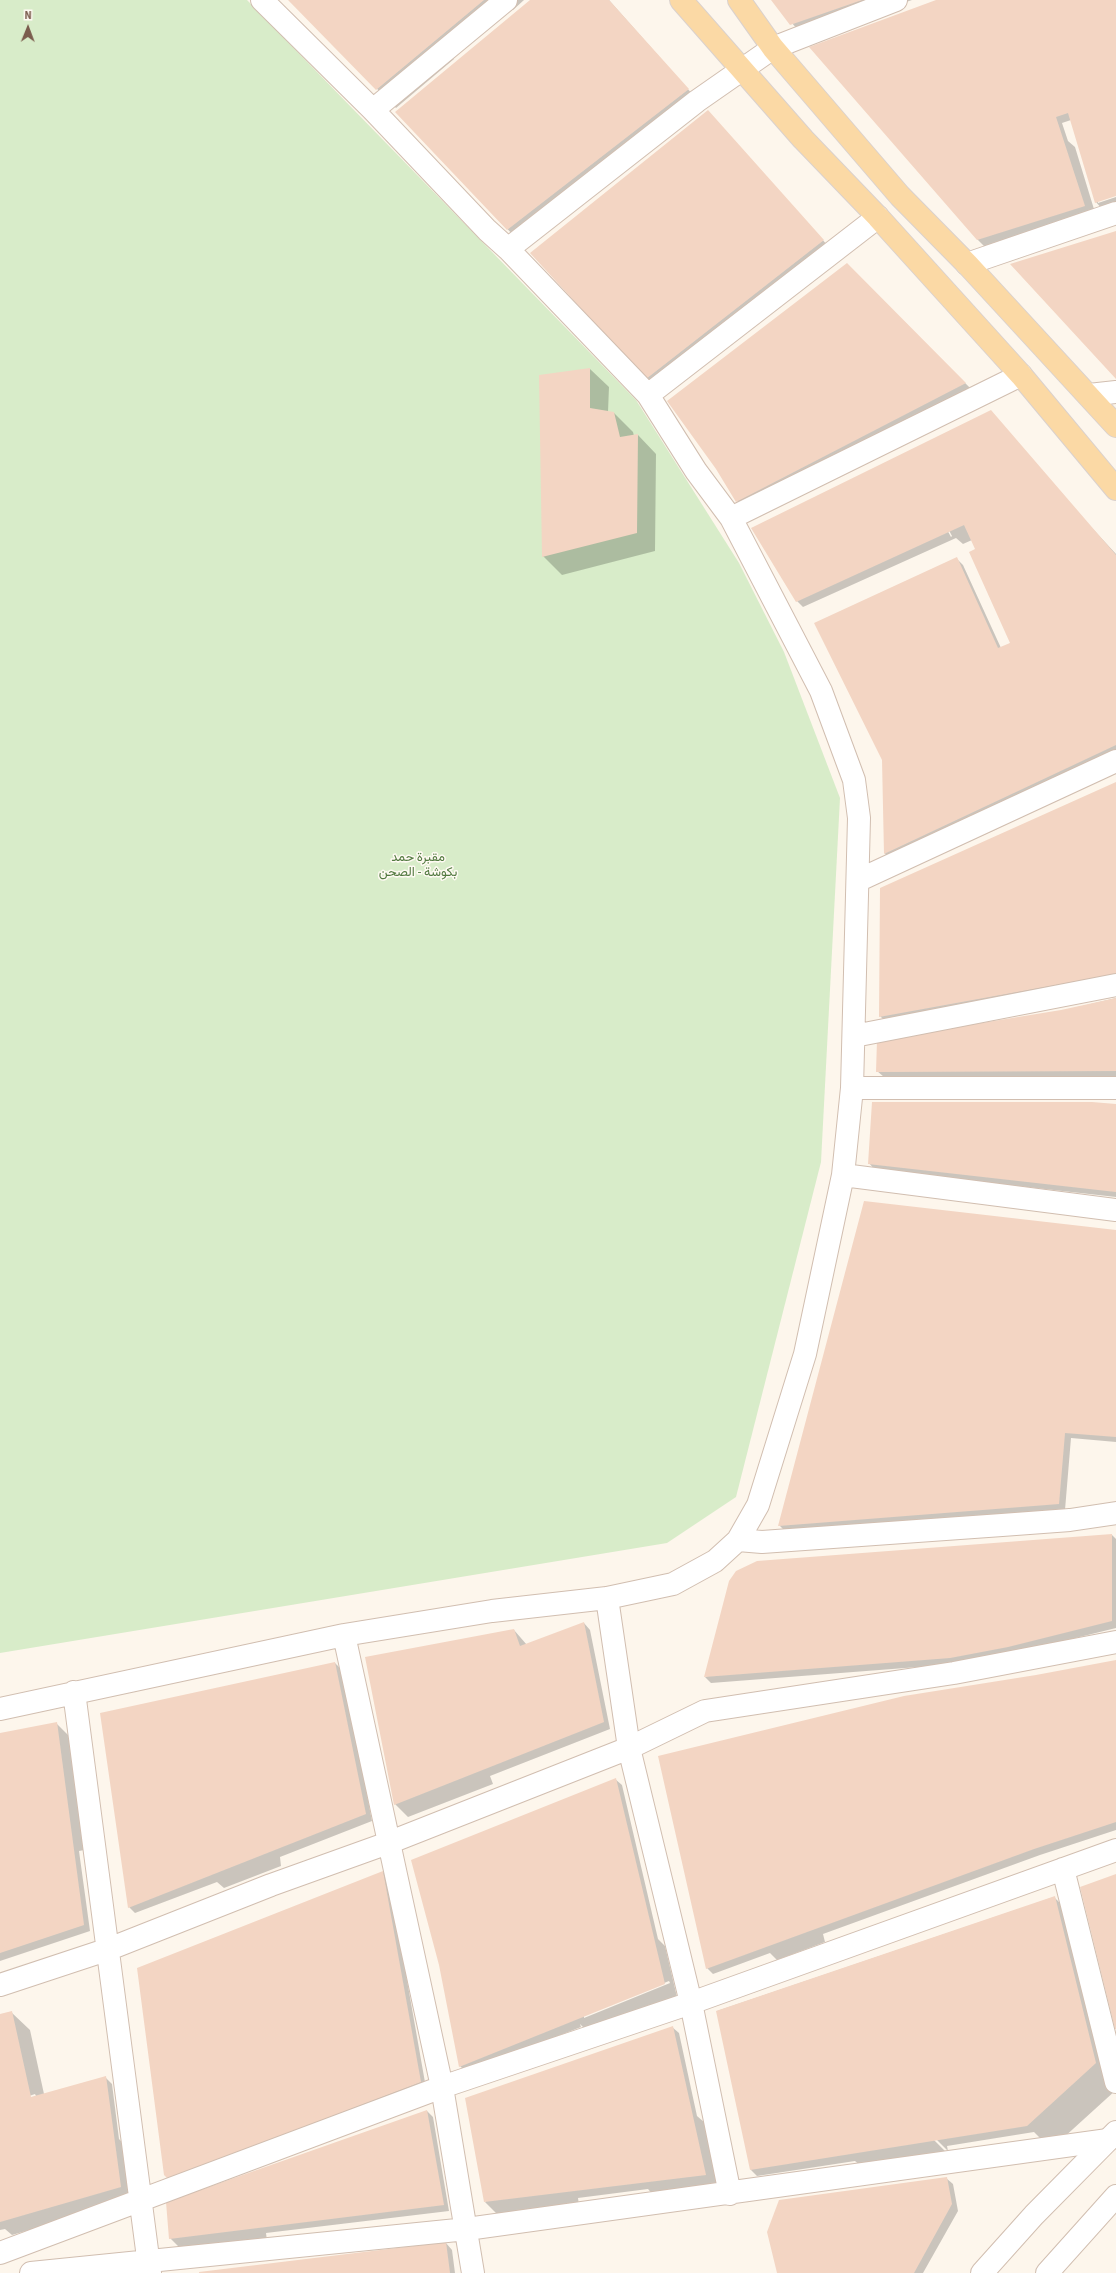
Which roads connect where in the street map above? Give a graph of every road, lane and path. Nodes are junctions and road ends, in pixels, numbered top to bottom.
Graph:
1 (262, 0) edge
2 (506, 0) edge
3 (681, 0) edge
4 (739, 0) edge
5 (896, 0) edge
6 (773, 48) junction
7 (742, 71) junction
8 (373, 110) junction
9 (1116, 213) edge
10 (878, 217) junction
11 (508, 249) junction
12 (967, 264) junction
13 (1021, 375) junction
14 (1116, 392) edge
15 (648, 395) junction
16 (1089, 396) junction
17 (1116, 426) edge
18 (1116, 489) edge
19 (731, 518) junction
20 (1116, 761) edge
21 (859, 880) junction
22 (1116, 985) edge
23 (854, 1036) junction
24 (852, 1088) junction
25 (1116, 1088) edge
26 (843, 1175) junction
27 (1116, 1210) edge
28 (1116, 1513) edge
29 (738, 1540) junction
30 (607, 1598) junction
31 (344, 1635) junction
32 (1116, 1642) edge
33 (74, 1692) junction
34 (0, 1709) edge
35 (629, 1748) junction
36 (388, 1843) junction
37 (1116, 1850) edge
38 (1063, 1869) junction
39 (109, 1949) junction
40 (0, 1985) edge
41 (691, 2003) junction
42 (1116, 2082) edge
43 (442, 2087) junction
44 (1112, 2136) edge
45 (730, 2194) junction
46 (1116, 2196) edge
47 (141, 2199) junction
48 (467, 2228) junction
49 (0, 2253) edge
50 (149, 2267) edge
51 (31, 2273) edge
52 (473, 2273) edge
53 (982, 2273) edge
54 (1047, 2273) edge

1 - 8 street
2 - 8 street
3 - 7 main road
4 - 6 main road
5 - 6 street
6 - 7 street
6 - 12 main road
7 - 10 main road
7 - 11 street
8 - 11 street
9 - 12 street
10 - 13 main road
10 - 15 street
11 - 15 street
12 - 16 main road
13 - 18 main road
13 - 19 street
14 - 16 street
15 - 19 street
16 - 17 main road
19 - 21 street
20 - 21 street
21 - 23 street
22 - 23 street
23 - 24 street
24 - 25 street
24 - 26 street
26 - 27 street
26 - 29 street
28 - 29 street
29 - 30 street
30 - 31 street
30 - 35 street
31 - 33 street
31 - 36 street
32 - 35 street
33 - 34 street
33 - 39 street
35 - 36 street
35 - 41 street
36 - 39 street
36 - 43 street
37 - 38 street
38 - 41 street
38 - 42 street
39 - 40 street
39 - 47 street
41 - 43 street
41 - 45 street
43 - 47 street
43 - 48 street
44 - 45 street
44 - 53 street
45 - 48 street
46 - 54 street
47 - 49 street
47 - 50 street
48 - 50 street
48 - 52 street
50 - 51 street

